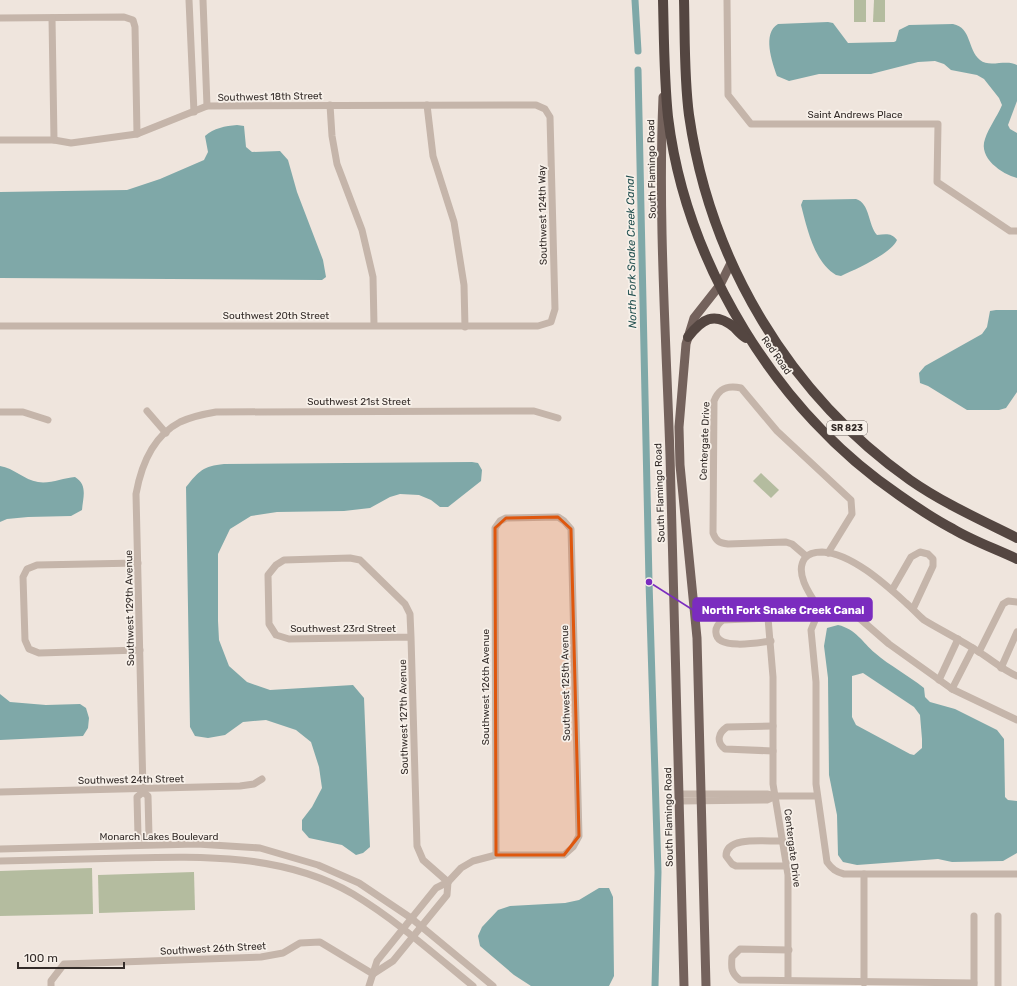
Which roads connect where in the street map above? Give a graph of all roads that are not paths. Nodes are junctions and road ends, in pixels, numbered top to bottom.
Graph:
1 (189, 0) edge
2 (203, 0) edge
3 (663, 0) edge
4 (684, 0) edge
5 (726, 0) edge
6 (0, 18) edge
7 (52, 18) junction
8 (664, 60) junction
9 (330, 105) junction
10 (427, 105) junction
11 (207, 106) junction
12 (545, 109) joint
13 (194, 112) junction
14 (137, 134) junction
15 (0, 140) edge
16 (54, 140) junction
17 (1017, 231) edge
18 (731, 263) junction
19 (720, 285) junction
20 (551, 322) joint
21 (374, 325) junction
22 (0, 326) edge
23 (465, 326) junction
24 (688, 337) junction
25 (753, 343) junction
26 (147, 411) dead end
27 (0, 412) edge
28 (558, 418) dead end
29 (48, 420) dead end
30 (166, 433) junction
31 (564, 521) joint
32 (1017, 538) edge
33 (828, 553) junction
34 (806, 556) junction
35 (1017, 559) edge
36 (138, 563) junction
37 (892, 590) junction
38 (1017, 602) edge
39 (913, 609) junction
40 (819, 616) junction
41 (768, 618) junction
42 (1017, 632) edge
43 (276, 635) joint
44 (411, 637) junction
45 (958, 639) junction
46 (771, 641) junction
47 (140, 650) junction
48 (976, 650) junction
49 (1001, 668) junction
50 (1017, 676) edge
51 (939, 680) junction
52 (952, 689) junction
53 (1017, 720) edge
54 (773, 726) junction
55 (773, 752) junction
56 (262, 779) dead end
57 (143, 790) junction
58 (0, 792) edge
59 (776, 796) junction
60 (818, 796) junction
61 (680, 797) junction
62 (702, 797) junction
63 (783, 841) junction
64 (145, 842) junction
65 (0, 849) edge
66 (496, 855) junction
67 (0, 861) edge
68 (787, 866) junction
69 (864, 874) junction
70 (1017, 874) edge
71 (448, 882) junction
72 (974, 916) dead end
73 (998, 916) dead end
74 (411, 918) junction
75 (421, 927) junction
76 (403, 928) junction
77 (413, 936) junction
78 (789, 950) junction
79 (373, 974) junction
80 (788, 980) junction
81 (864, 983) junction
82 (51, 984) edge
83 (974, 985) edge
84 (369, 986) edge
85 (473, 986) edge
86 (493, 986) edge
87 (684, 986) edge
88 (706, 986) edge
89 (998, 986) edge

1 - 13 street
2 - 11 street
3 - 8 highway, South Flamingo Road / SR 823
4 - 18 highway, Red Road / SR 823
5 - 17 street, Saint Andrews Place
6 - 7 street
7 - 14 street
7 - 16 street
8 - 19 highway, Red Road / SR 823
8 - 61 main road, South Flamingo Road
9 - 10 street, Southwest 18th Street
9 - 11 street, Southwest 18th Street
9 - 21 street
10 - 12 street, Southwest 18th Street
10 - 23 street
11 - 13 street, Southwest 18th Street
12 - 20 street, Southwest 124th Way
13 - 14 street, Southwest 18th Street
14 - 16 street, Southwest 18th Street
15 - 16 street, Southwest 18th Street
18 - 19 main road
18 - 32 highway, Red Road / SR 823
19 - 24 main road
19 - 25 highway, Red Road / SR 823
20 - 23 street, Southwest 20th Street
21 - 22 street, Southwest 20th Street
21 - 23 street, Southwest 20th Street
24 - 25 highway
24 - 62 main road
25 - 35 highway, Red Road / SR 823
26 - 30 street
27 - 29 street
28 - 30 street, Southwest 21st Street
30 - 36 street, Southwest 129th Avenue
31 - 66 street, Southwest 126th Avenue
31 - 66 street, Southwest 125th Avenue
33 - 34 street
33 - 34 street, Centergate Drive
33 - 37 street
34 - 40 street
36 - 47 street, Southwest 129th Avenue
36 - 47 street
37 - 39 street
37 - 39 street
38 - 48 street
39 - 45 street
40 - 41 street
40 - 51 street
40 - 60 street
41 - 46 street, Centergate Drive
41 - 46 street
42 - 49 street
43 - 44 street, Southwest 23rd Street
43 - 44 street, Southwest 127th Avenue
44 - 71 street, Southwest 127th Avenue
45 - 48 street
45 - 51 street
46 - 54 street, Centergate Drive
47 - 57 street, Southwest 129th Avenue
48 - 49 street
48 - 52 street
49 - 50 street
51 - 52 street
52 - 53 street
54 - 55 street, Centergate Drive
54 - 55 street
55 - 59 street, Centergate Drive
56 - 57 street, Southwest 24th Street
57 - 58 street, Southwest 24th Street
57 - 64 street, Southwest 129th Avenue
57 - 64 street, Southwest 129th Avenue
59 - 60 street, Centergate Drive
59 - 62 street, Centergate Drive
59 - 63 street, Centergate Drive
60 - 69 street
61 - 62 street, Centergate Drive
61 - 87 main road, South Flamingo Road
62 - 88 main road
63 - 68 street, Centergate Drive
63 - 68 street
64 - 65 street, Monarch Lakes Boulevard
64 - 74 street, Monarch Lakes Boulevard
66 - 71 street
67 - 76 street, Monarch Lakes Boulevard
68 - 78 street, Centergate Drive
69 - 70 street
69 - 81 street
71 - 74 street
71 - 75 street
72 - 83 street
73 - 89 street
74 - 75 street, Monarch Lakes Boulevard
74 - 76 street
75 - 77 street
75 - 86 street, Monarch Lakes Boulevard
76 - 77 street, Monarch Lakes Boulevard
76 - 79 street
77 - 79 street
77 - 85 street, Monarch Lakes Boulevard
78 - 80 street, Centergate Drive
78 - 80 street
79 - 82 street, Southwest 26th Street
79 - 84 street
80 - 81 street
81 - 83 street

